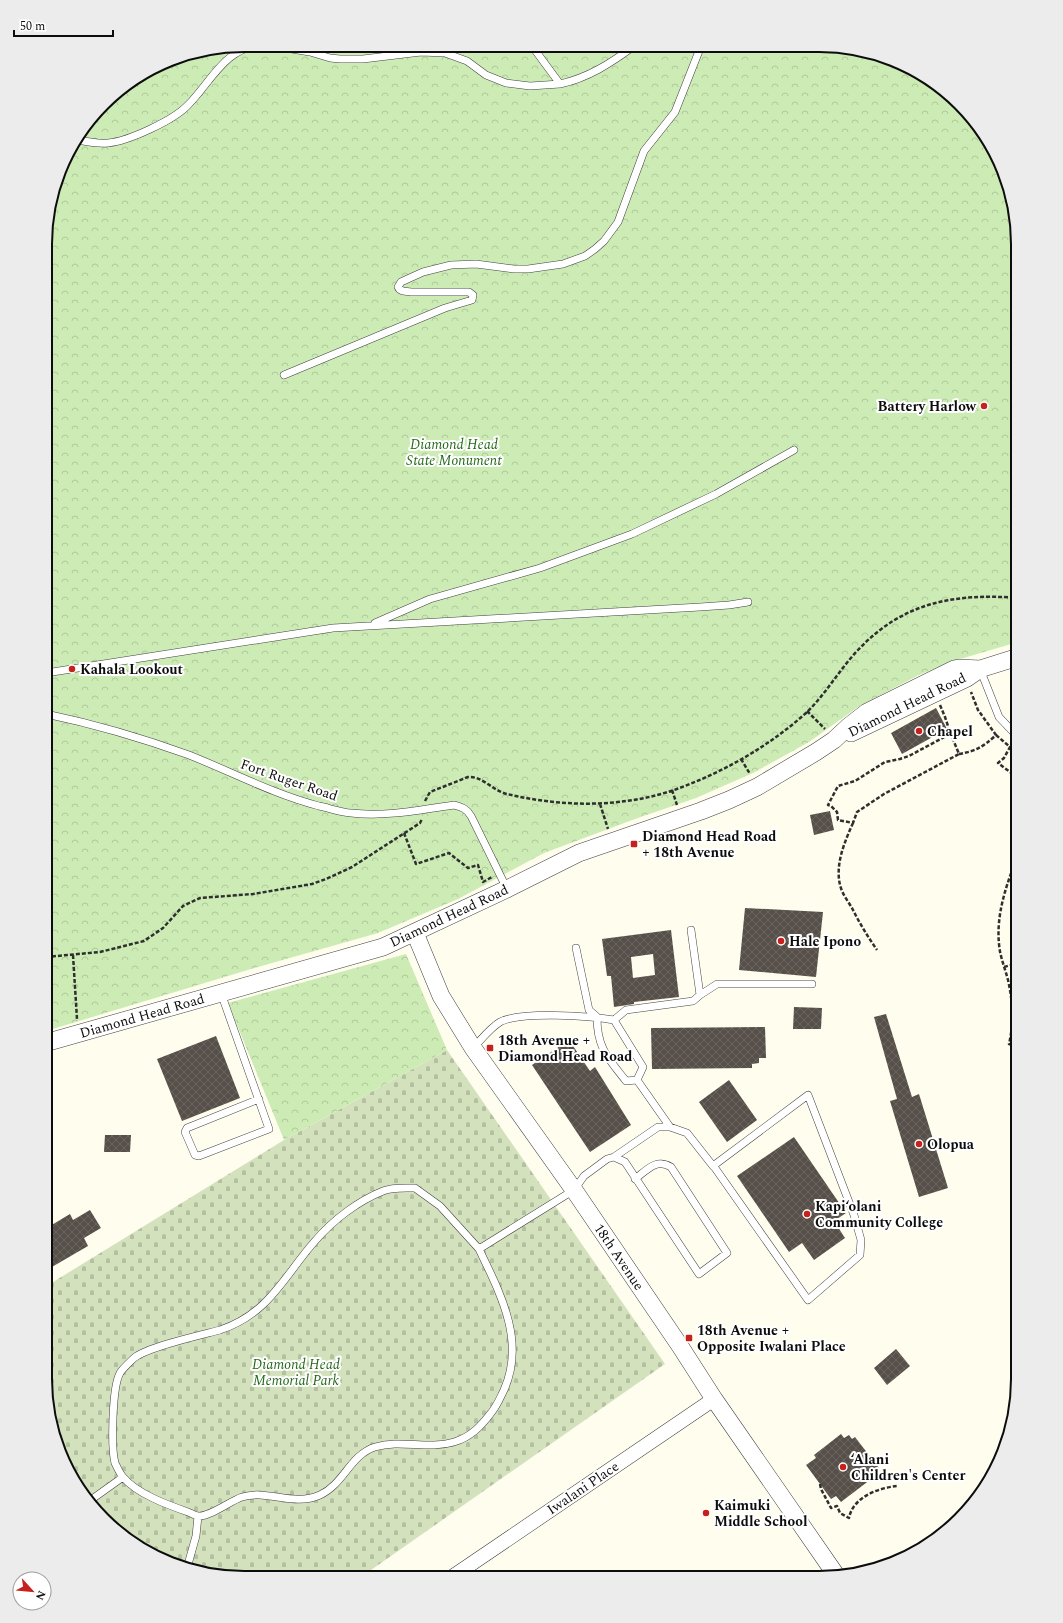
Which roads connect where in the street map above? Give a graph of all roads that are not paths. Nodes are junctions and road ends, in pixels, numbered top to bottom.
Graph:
1 (238, 52) edge
2 (310, 52) edge
3 (421, 52) edge
4 (421, 52) edge
5 (536, 52) edge
6 (625, 52) edge
7 (699, 52) edge
8 (560, 84) junction
9 (82, 141) edge
10 (284, 375) dead end
11 (794, 450) dead end
12 (748, 602) dead end
13 (373, 624) junction
14 (1011, 659) edge
15 (980, 669) junction
16 (52, 672) edge
17 (52, 716) edge
18 (1011, 730) edge
19 (507, 890) junction
20 (691, 930) dead end
21 (415, 933) junction
22 (576, 948) dead end
23 (812, 984) dead end
24 (220, 993) junction
25 (700, 995) junction
26 (597, 1017) junction
27 (614, 1020) junction
28 (52, 1041) edge
29 (474, 1048) junction
30 (637, 1080) junction
31 (259, 1099) junction
32 (670, 1127) junction
33 (614, 1157) junction
34 (713, 1166) junction
35 (635, 1179) junction
36 (574, 1190) junction
37 (479, 1249) junction
38 (714, 1399) junction
39 (123, 1477) junction
40 (94, 1498) edge
41 (198, 1516) junction
42 (189, 1563) edge
43 (461, 1571) edge
44 (833, 1571) edge

1 - 9 lane
2 - 4 lane
3 - 8 lane
5 - 8 lane
6 - 8 lane
7 - 10 lane
11 - 13 lane
12 - 13 lane
13 - 16 lane
14 - 15 street, Diamond Head Road
15 - 18 lane
15 - 19 street, Diamond Head Road
17 - 19 lane, Fort Ruger Road
19 - 21 street, Diamond Head Road
20 - 25 lane
21 - 24 street, Diamond Head Road
21 - 29 street, 18th Avenue
22 - 26 lane
23 - 25 lane
24 - 28 street, Diamond Head Road
24 - 31 lane
25 - 27 lane
26 - 27 lane
26 - 29 lane
26 - 30 lane
27 - 30 lane
29 - 36 street, 18th Avenue
30 - 32 lane
31 - 31 lane
32 - 33 lane
32 - 34 lane
33 - 35 lane
33 - 36 lane
34 - 34 lane
35 - 35 lane
36 - 37 lane
36 - 38 street, 18th Avenue
37 - 39 lane
37 - 41 lane
38 - 43 street, Iwalani Place
38 - 44 street, 18th Avenue
39 - 40 lane
39 - 41 lane
41 - 42 lane

